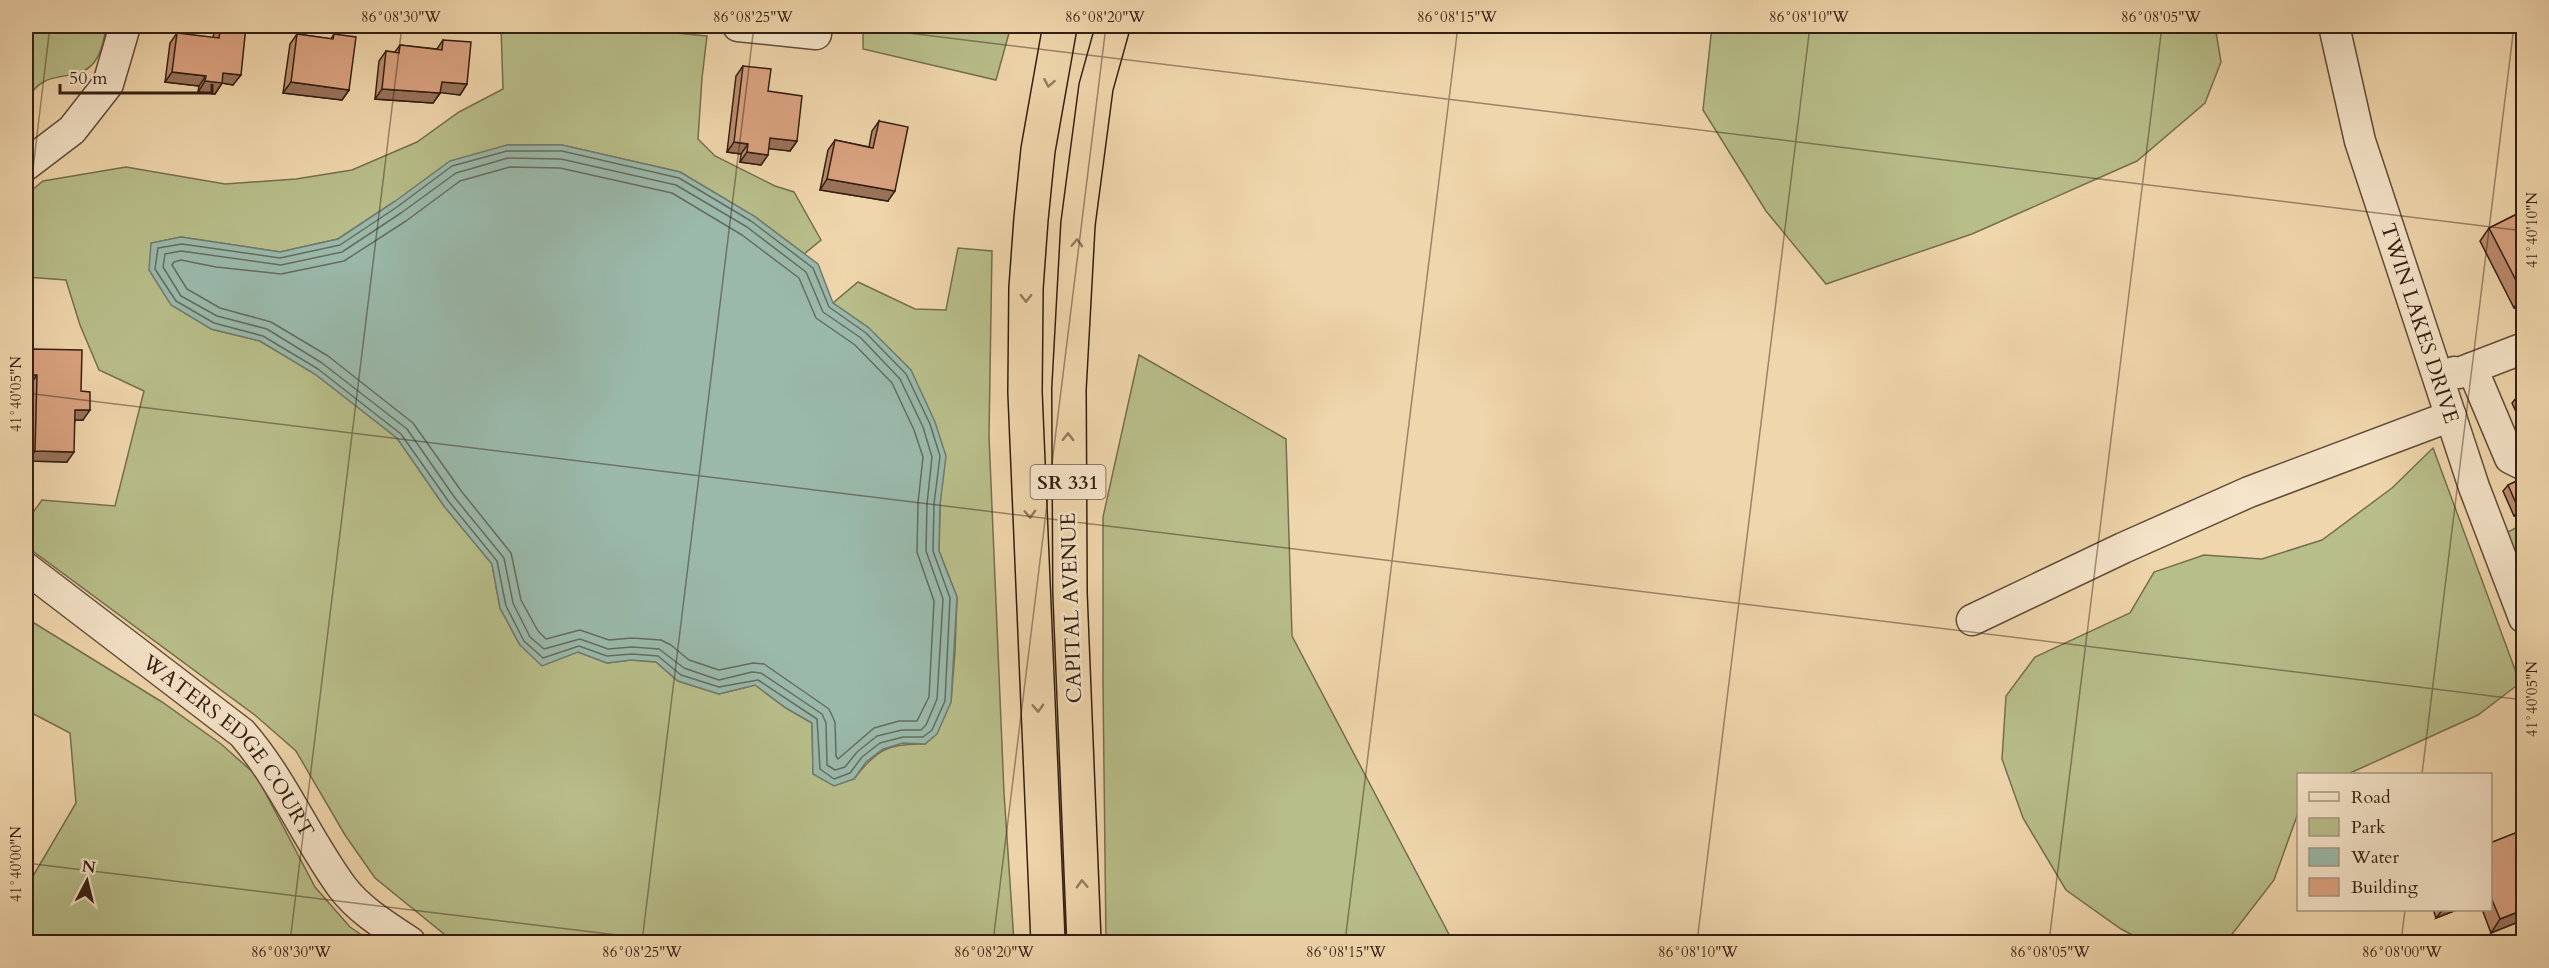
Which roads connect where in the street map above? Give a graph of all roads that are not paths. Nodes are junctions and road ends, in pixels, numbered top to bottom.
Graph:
1 (124, 26) edge
2 (738, 26) edge
3 (1059, 26) edge
4 (1113, 26) edge
5 (2334, 26) edge
6 (816, 34) dead end
7 (26, 165) edge
8 (2523, 348) edge
9 (2472, 368) junction
10 (2436, 370) junction
11 (2451, 416) junction
12 (2523, 465) edge
13 (26, 568) edge
14 (2523, 618) edge
15 (1972, 620) dead end
16 (410, 942) edge
17 (1048, 942) edge
18 (1084, 942) edge

1 - 7 street
2 - 6 street
3 -> 17 highway, CAPITAL AVENUE / SR 331
18 -> 4 highway, CAPITAL AVENUE / SR 331
5 - 10 street, TWIN LAKES DRIVE
8 - 9 street
9 - 10 street
9 - 12 street
10 - 11 street, TWIN LAKES DRIVE
11 - 14 street, TWIN LAKES DRIVE
11 - 15 street
13 - 16 street, WATERS EDGE COURT

